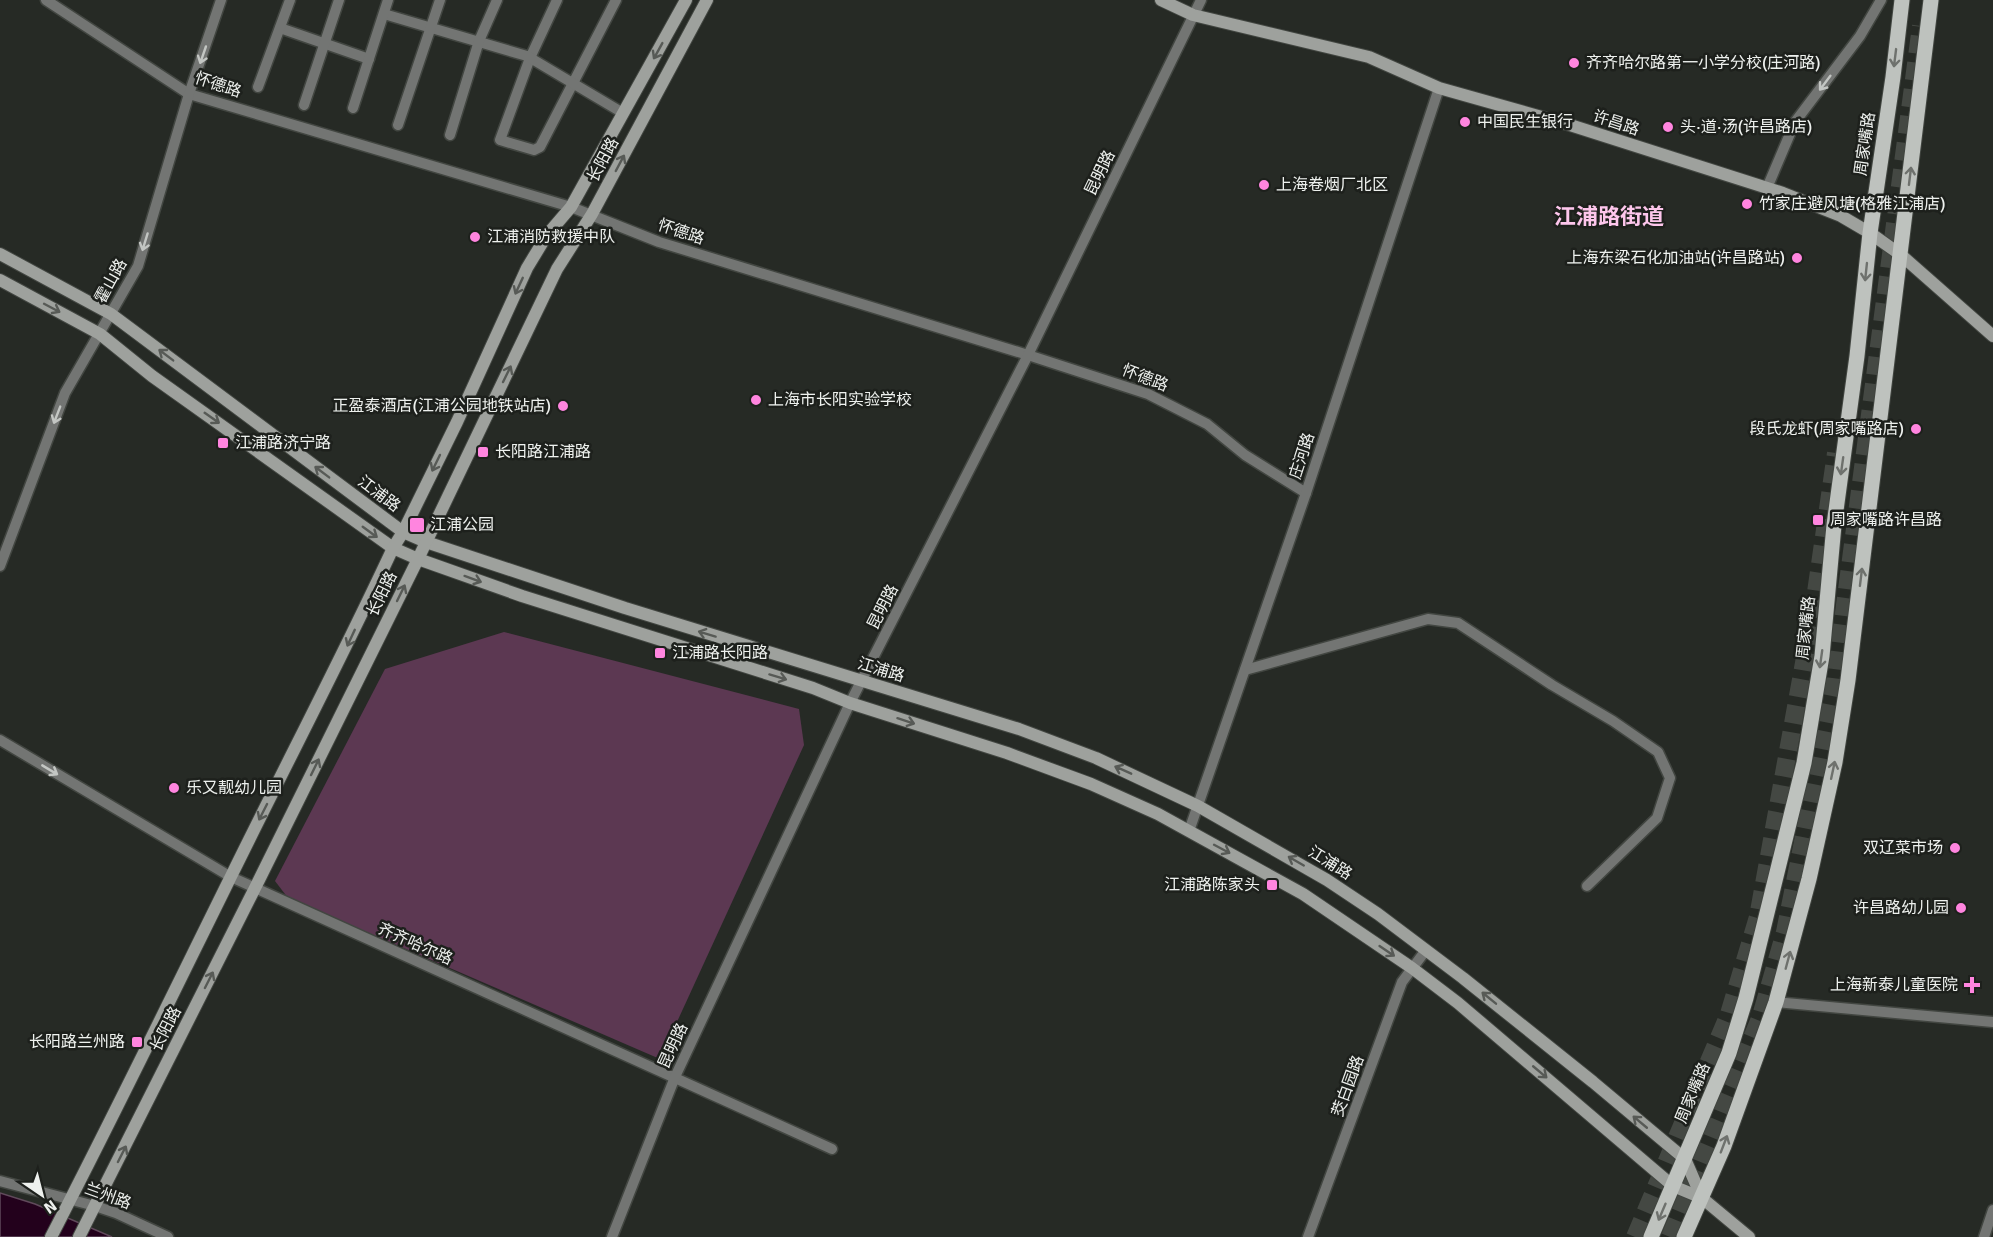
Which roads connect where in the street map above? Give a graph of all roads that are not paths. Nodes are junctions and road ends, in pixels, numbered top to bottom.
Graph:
1 (46, 0) edge
2 (221, 0) edge
3 (290, 0) edge
4 (339, 0) edge
5 (388, 0) edge
6 (440, 0) edge
7 (497, 0) edge
8 (557, 0) edge
9 (616, 0) edge
10 (686, 0) edge
11 (707, 0) edge
12 (1161, 0) edge
13 (1200, 0) edge
14 (1881, 0) edge
15 (1902, 0) edge
16 (1931, 0) edge
17 (384, 14) junction
18 (1193, 15) junction
19 (430, 27) junction
20 (280, 28) junction
21 (479, 41) junction
22 (325, 44) junction
23 (530, 58) junction
24 (369, 59) junction
25 (572, 82) junction
26 (258, 87) dead end
27 (1439, 88) junction
28 (189, 94) junction
29 (304, 105) dead end
30 (353, 108) dead end
31 (623, 113) junction
32 (398, 125) dead end
33 (450, 135) dead end
34 (1767, 188) junction
35 (571, 207) junction
36 (592, 214) junction
37 (1870, 233) junction
38 (0, 254) edge
39 (1901, 255) junction
40 (0, 280) edge
41 (111, 314) junction
42 (100, 334) junction
43 (1993, 336) edge
44 (1028, 355) junction
45 (1306, 493) junction
46 (403, 532) junction
47 (426, 542) junction
48 (393, 548) junction
49 (418, 559) junction
50 (0, 566) edge
51 (1245, 670) junction
52 (862, 681) junction
53 (850, 703) junction
54 (0, 740) edge
55 (1198, 806) junction
56 (1189, 831) junction
57 (231, 877) junction
58 (1587, 886) dead end
59 (255, 888) junction
60 (1426, 950) junction
61 (1412, 968) junction
62 (1776, 1002) junction
63 (1993, 1022) edge
64 (675, 1077) junction
65 (832, 1149) dead end
66 (1684, 1159) junction
67 (0, 1180) edge
68 (1673, 1186) junction
69 (71, 1198) junction
70 (1702, 1198) junction
71 (95, 1206) junction
72 (1993, 1210) edge
73 (51, 1237) edge
74 (79, 1237) edge
75 (168, 1237) edge
76 (612, 1237) edge
77 (1308, 1237) edge
78 (1651, 1237) edge
79 (1684, 1237) edge
80 (1749, 1237) edge
81 (1984, 1237) edge

1 - 28 street, 怀德路
2 -> 28 street, 霍山路
3 - 20 street
4 - 22 street
5 - 17 street
6 - 19 street
7 - 21 street
8 - 23 street
9 - 25 street
10 -> 31 main road, 长阳路
36 -> 11 main road, 长阳路
12 - 18 main road, 许昌路
13 - 18 street, 昆明路
14 -> 34 street
15 -> 37 main road, 周家嘴路
39 -> 16 main road
17 - 19 street
17 - 24 street
18 - 27 main road, 许昌路
18 - 44 street, 昆明路
19 - 21 street
19 - 32 street
20 - 22 street
20 - 26 street
21 - 23 street
21 - 33 street
22 - 24 street
22 - 29 street
23 - 25 street
23 - 25 street
24 - 30 street
25 - 31 street
27 - 34 main road, 许昌路
27 - 45 street, 庄河路
28 - 35 street, 怀德路
28 -> 41 street, 霍山路
31 - 35 main road, 长阳路
34 - 37 main road, 许昌路
35 - 36 street, 怀德路
35 -> 46 main road, 长阳路
36 - 44 street, 怀德路
47 -> 36 main road, 长阳路
37 - 39 main road, 许昌路
37 -> 66 main road, 周家嘴路
38 - 41 main road, 江浦路
39 - 43 main road, 许昌路
62 -> 39 main road
40 -> 42 main road, 江浦路
41 - 42 street, 霍山路
46 -> 41 main road, 江浦路
42 -> 48 main road, 江浦路
42 -> 50 street, 霍山路
44 - 45 street, 怀德路
44 - 52 street, 昆明路
45 - 51 street, 庄河路
46 - 47 main road, 江浦路
46 - 48 main road, 长阳路
47 - 49 main road, 长阳路
52 -> 47 main road, 江浦路
48 - 49 main road, 江浦路
48 -> 57 main road, 长阳路
49 -> 53 main road, 江浦路
59 -> 49 main road, 长阳路
51 - 55 street, 庄河路
51 - 58 street
52 - 53 street, 昆明路
55 -> 52 main road, 江浦路
53 -> 56 main road, 江浦路
53 - 64 street, 昆明路
54 -> 57 street, 齐齐哈尔路
55 - 56 street, 庄河路
60 -> 55 main road, 江浦路
56 -> 61 main road, 江浦路
57 - 59 street, 齐齐哈尔路
57 - 69 main road, 长阳路
59 - 64 street, 齐齐哈尔路
71 -> 59 main road, 长阳路
60 - 61 street, 茭白园路
66 -> 60 main road, 江浦路
61 -> 68 main road, 江浦路
61 - 77 street, 茭白园路
62 - 63 street
70 -> 62 main road
64 - 65 street, 齐齐哈尔路
64 - 76 street, 昆明路
66 - 68 main road, 周家嘴路
66 - 70 main road, 江浦路
67 - 69 street, 兰州路
68 - 70 main road, 江浦路
68 -> 78 main road, 周家嘴路
69 - 71 street, 兰州路
69 - 73 main road, 长阳路
70 - 79 main road
70 - 80 main road, 江浦路
71 - 74 main road, 长阳路
71 - 75 street, 兰州路
72 - 81 street

